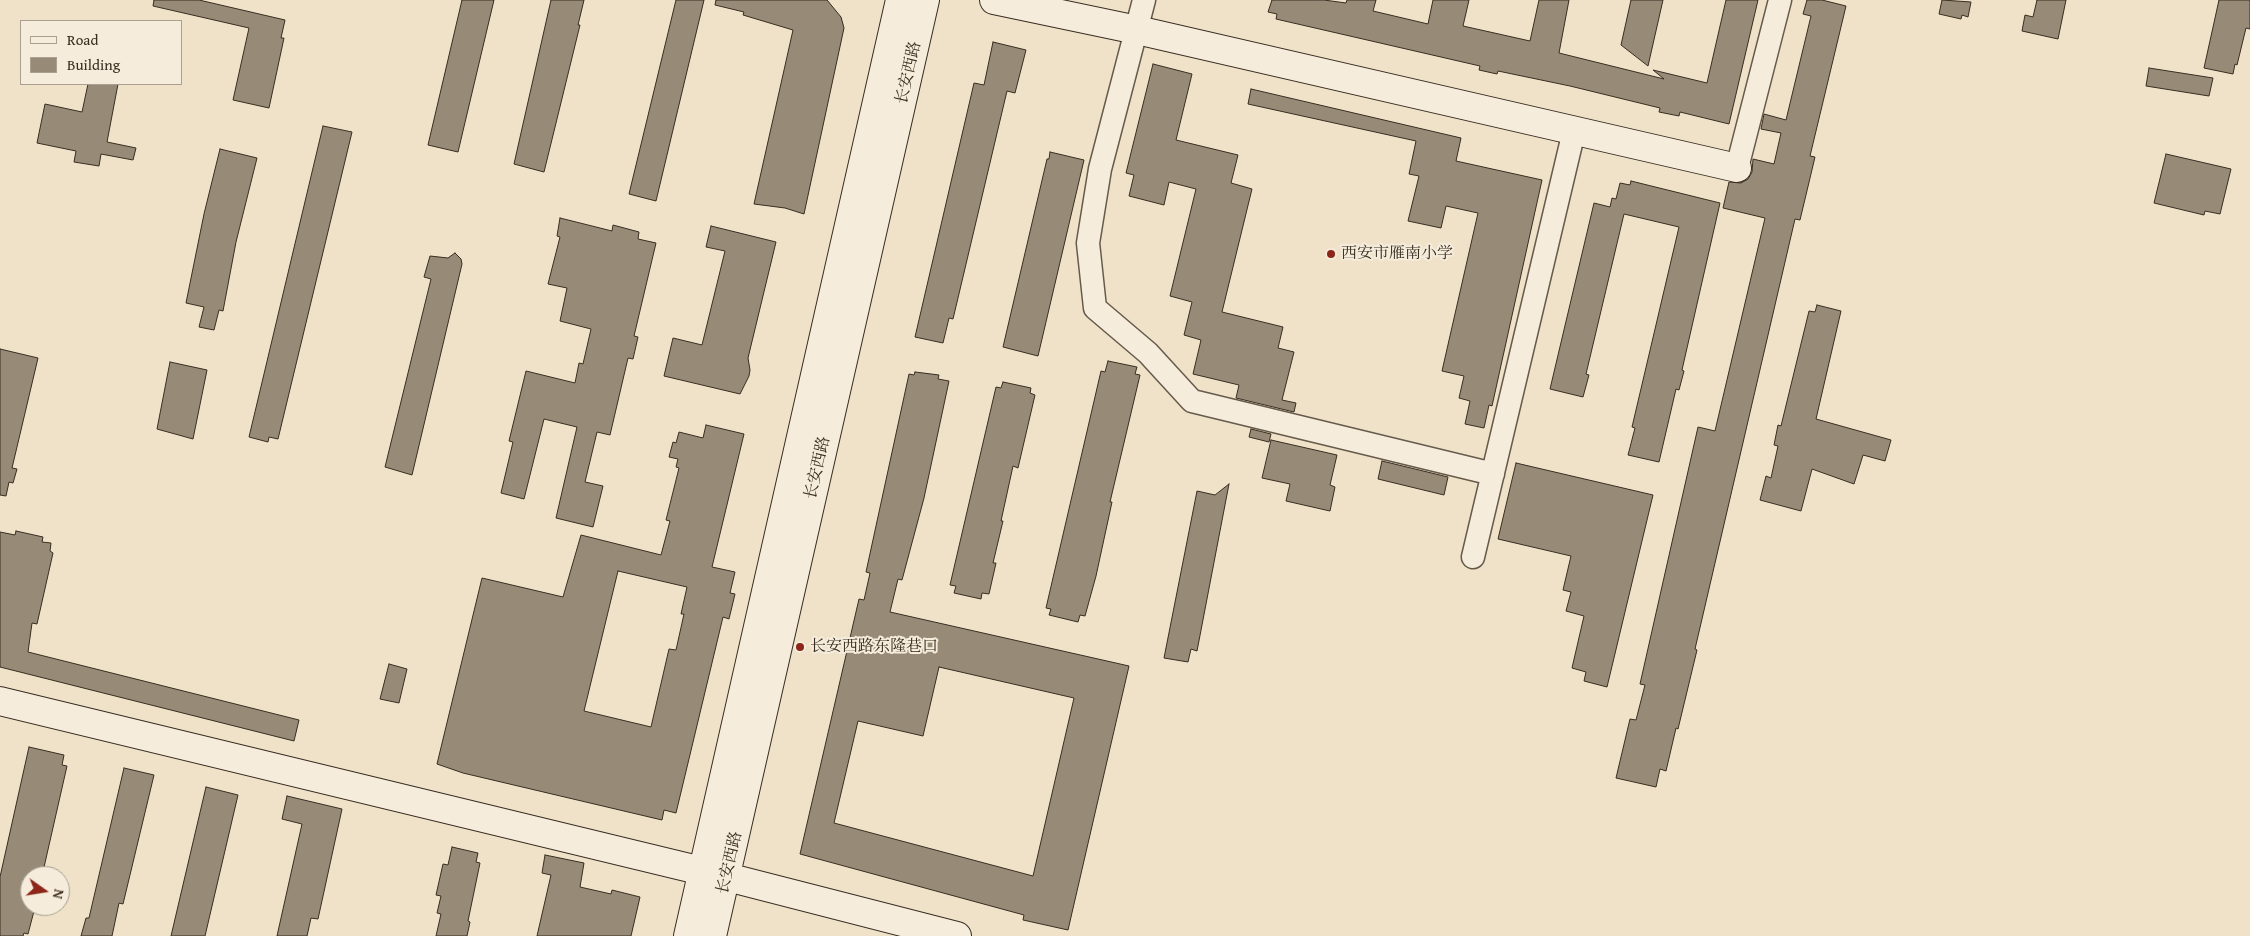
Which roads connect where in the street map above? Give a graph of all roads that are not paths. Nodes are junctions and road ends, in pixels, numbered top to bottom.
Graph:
1 (900, 0) edge
2 (925, 0) edge
3 (994, 0) edge
4 (1144, 0) edge
5 (1780, 0) edge
6 (1137, 30) junction
7 (1574, 130) junction
8 (1737, 168) joint
9 (1493, 474) junction
10 (1473, 557) dead end
11 (0, 701) edge
12 (715, 874) junction
13 (688, 936) edge
14 (712, 936) edge
15 (957, 936) edge

1 - 12 main road, 长安西路
2 - 12 main road, 长安西路
3 - 6 main road
4 - 6 street
5 - 8 street
6 - 7 main road
6 - 9 street
7 - 8 main road
7 - 9 street
9 - 10 street
11 - 12 main road
12 - 13 main road, 长安西路
12 - 14 main road, 长安西路
12 - 15 main road

